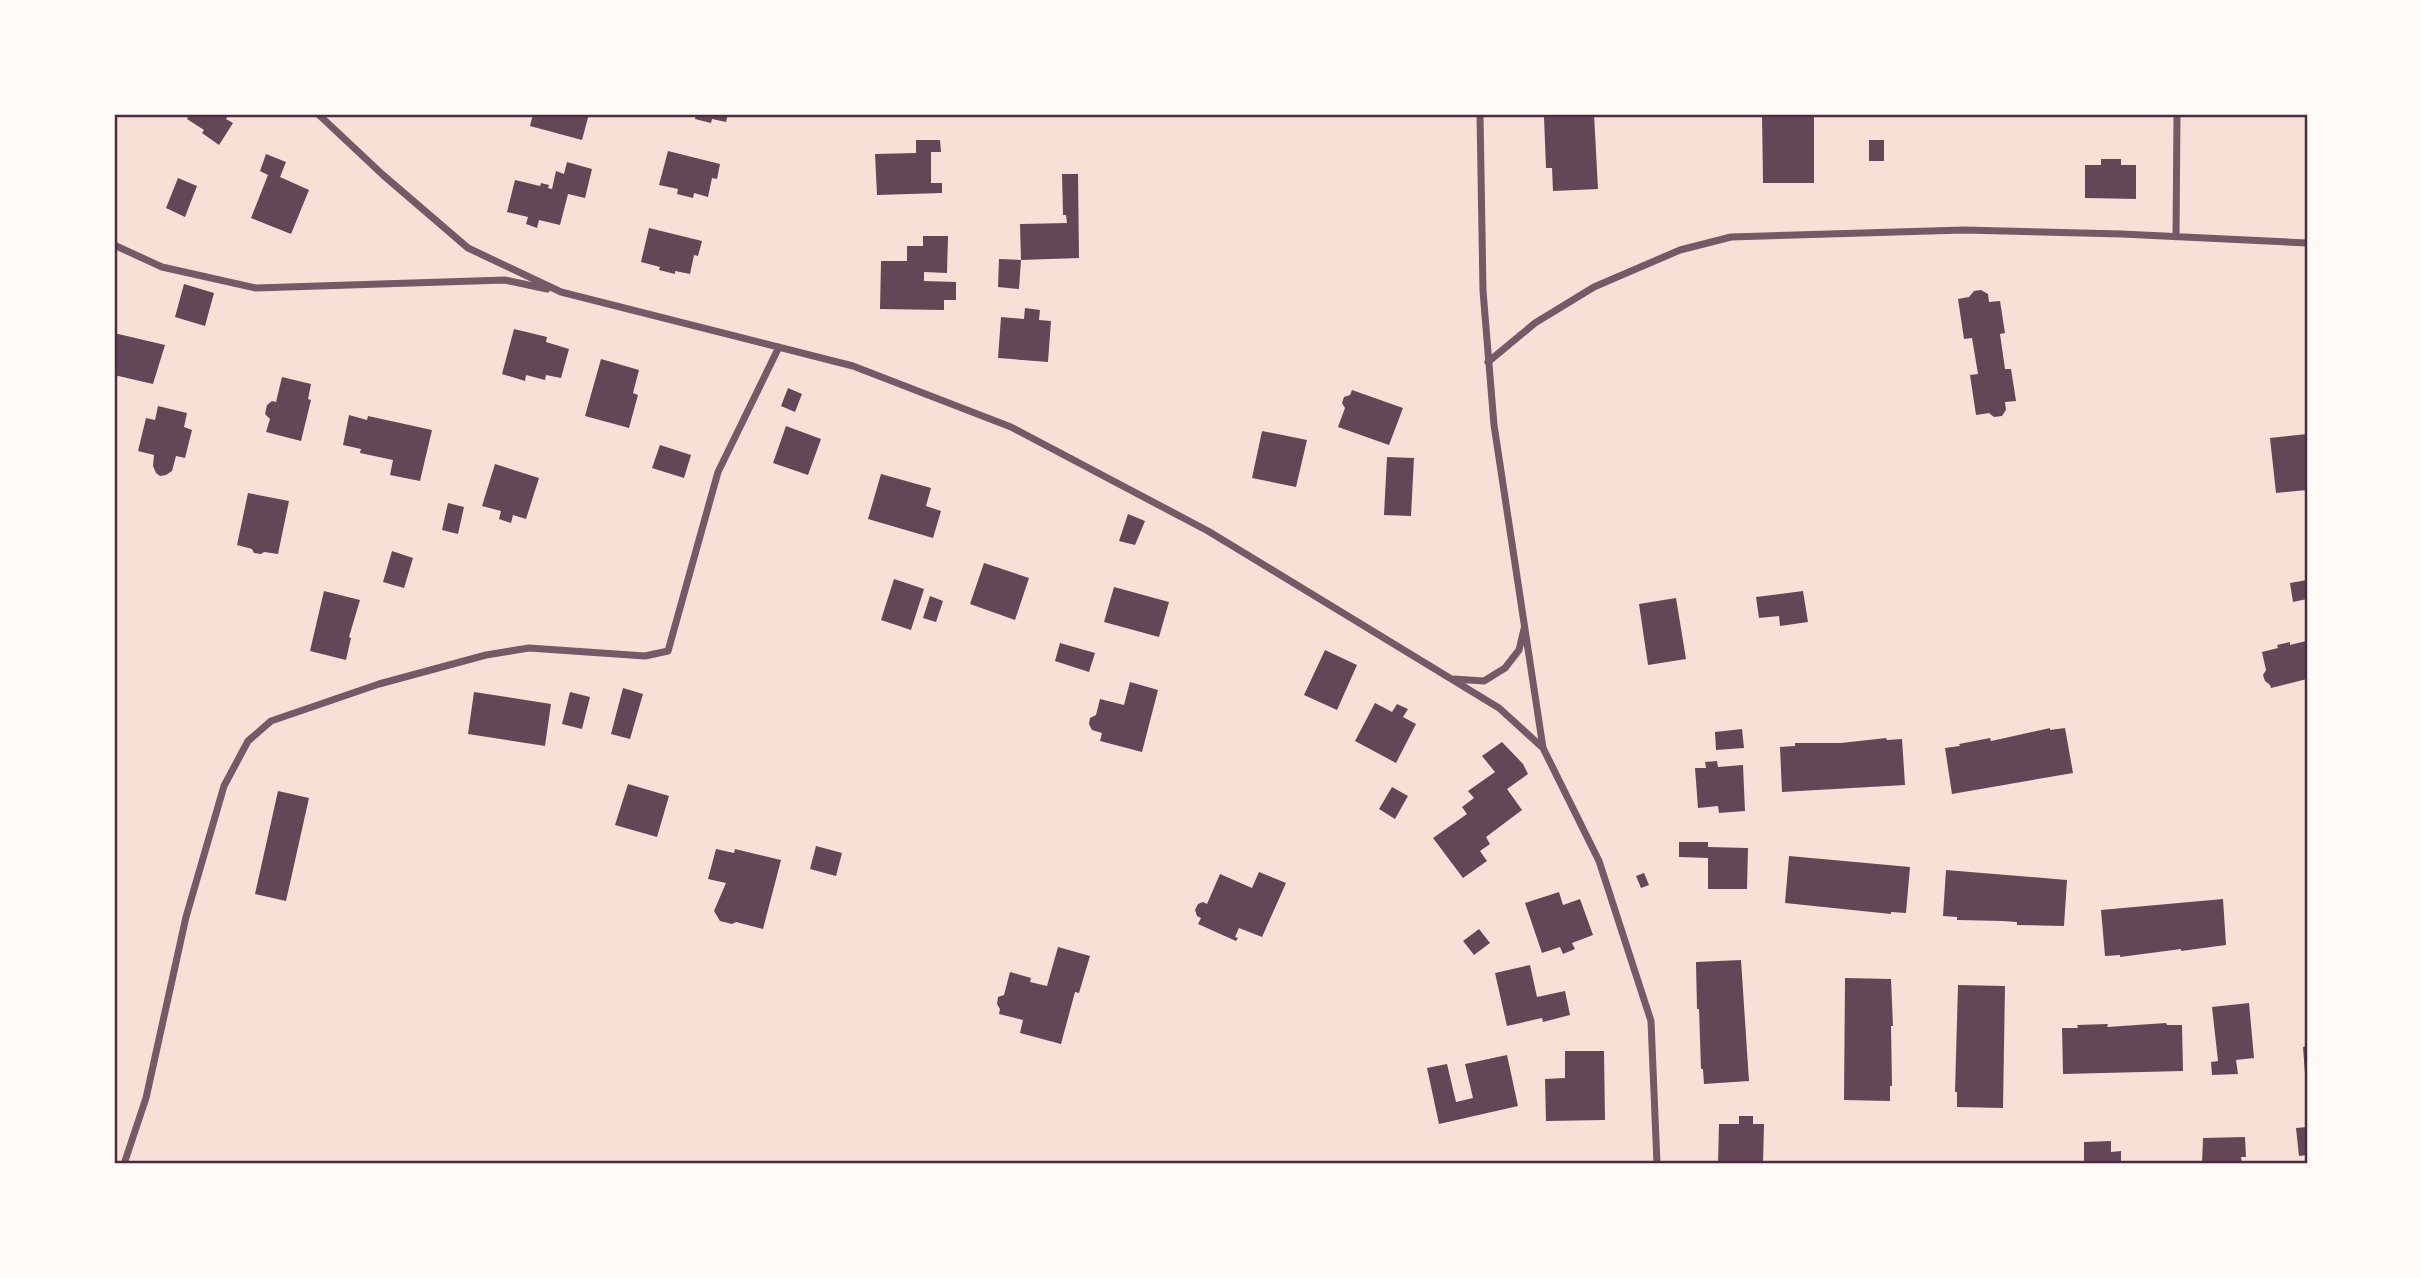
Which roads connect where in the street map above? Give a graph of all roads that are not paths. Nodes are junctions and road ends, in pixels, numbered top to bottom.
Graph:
1 (318, 114) edge
2 (1480, 114) edge
3 (2177, 114) edge
4 (2176, 237) junction
5 (2307, 243) edge
6 (114, 245) edge
7 (561, 292) junction
8 (779, 346) junction
9 (1488, 362) junction
10 (1525, 623) junction
11 (1453, 679) junction
12 (1542, 747) junction
13 (124, 1164) edge
14 (1657, 1164) edge

1 - 7 street
2 - 9 street
3 - 4 street
4 - 5 street
4 - 9 street
6 - 7 street
7 - 8 street
8 - 11 street
8 - 13 street
9 - 10 street
10 - 11 street
10 - 12 street
11 - 12 street
12 - 14 street

